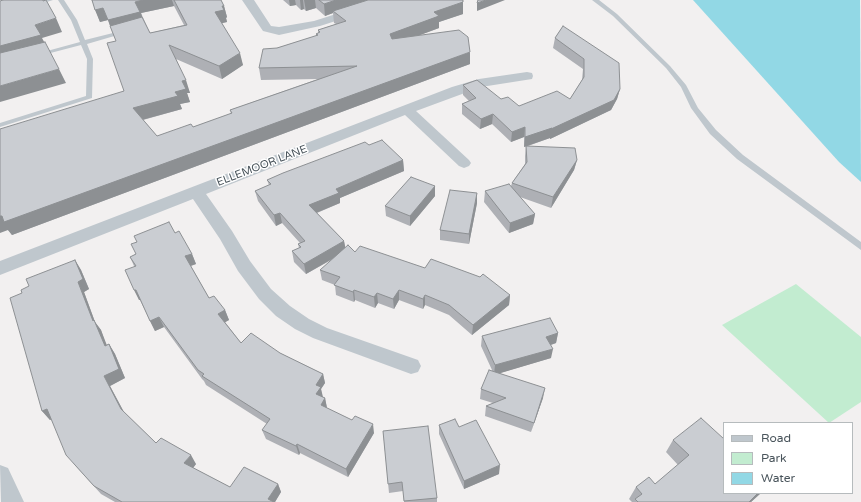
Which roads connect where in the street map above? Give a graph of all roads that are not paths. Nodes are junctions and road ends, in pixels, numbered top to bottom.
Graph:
1 (50, 0) edge
2 (61, 0) edge
3 (248, 0) edge
4 (391, 0) edge
5 (595, 0) edge
6 (29, 6) edge
7 (129, 31) edge
8 (83, 42) junction
9 (30, 57) edge
10 (527, 76) dead end
11 (407, 110) junction
12 (0, 125) edge
13 (464, 163) dead end
14 (197, 192) junction
15 (861, 247) edge
16 (0, 268) edge
17 (411, 366) dead end

1 - 6 lane
2 - 8 lane
3 - 4 street
5 - 15 lane
7 - 8 lane
8 - 9 lane
8 - 12 lane
10 - 11 street, ELLEMOOR LANE
11 - 13 street
11 - 14 street, ELLEMOOR LANE
14 - 16 street, ELLEMOOR LANE
14 - 17 street

